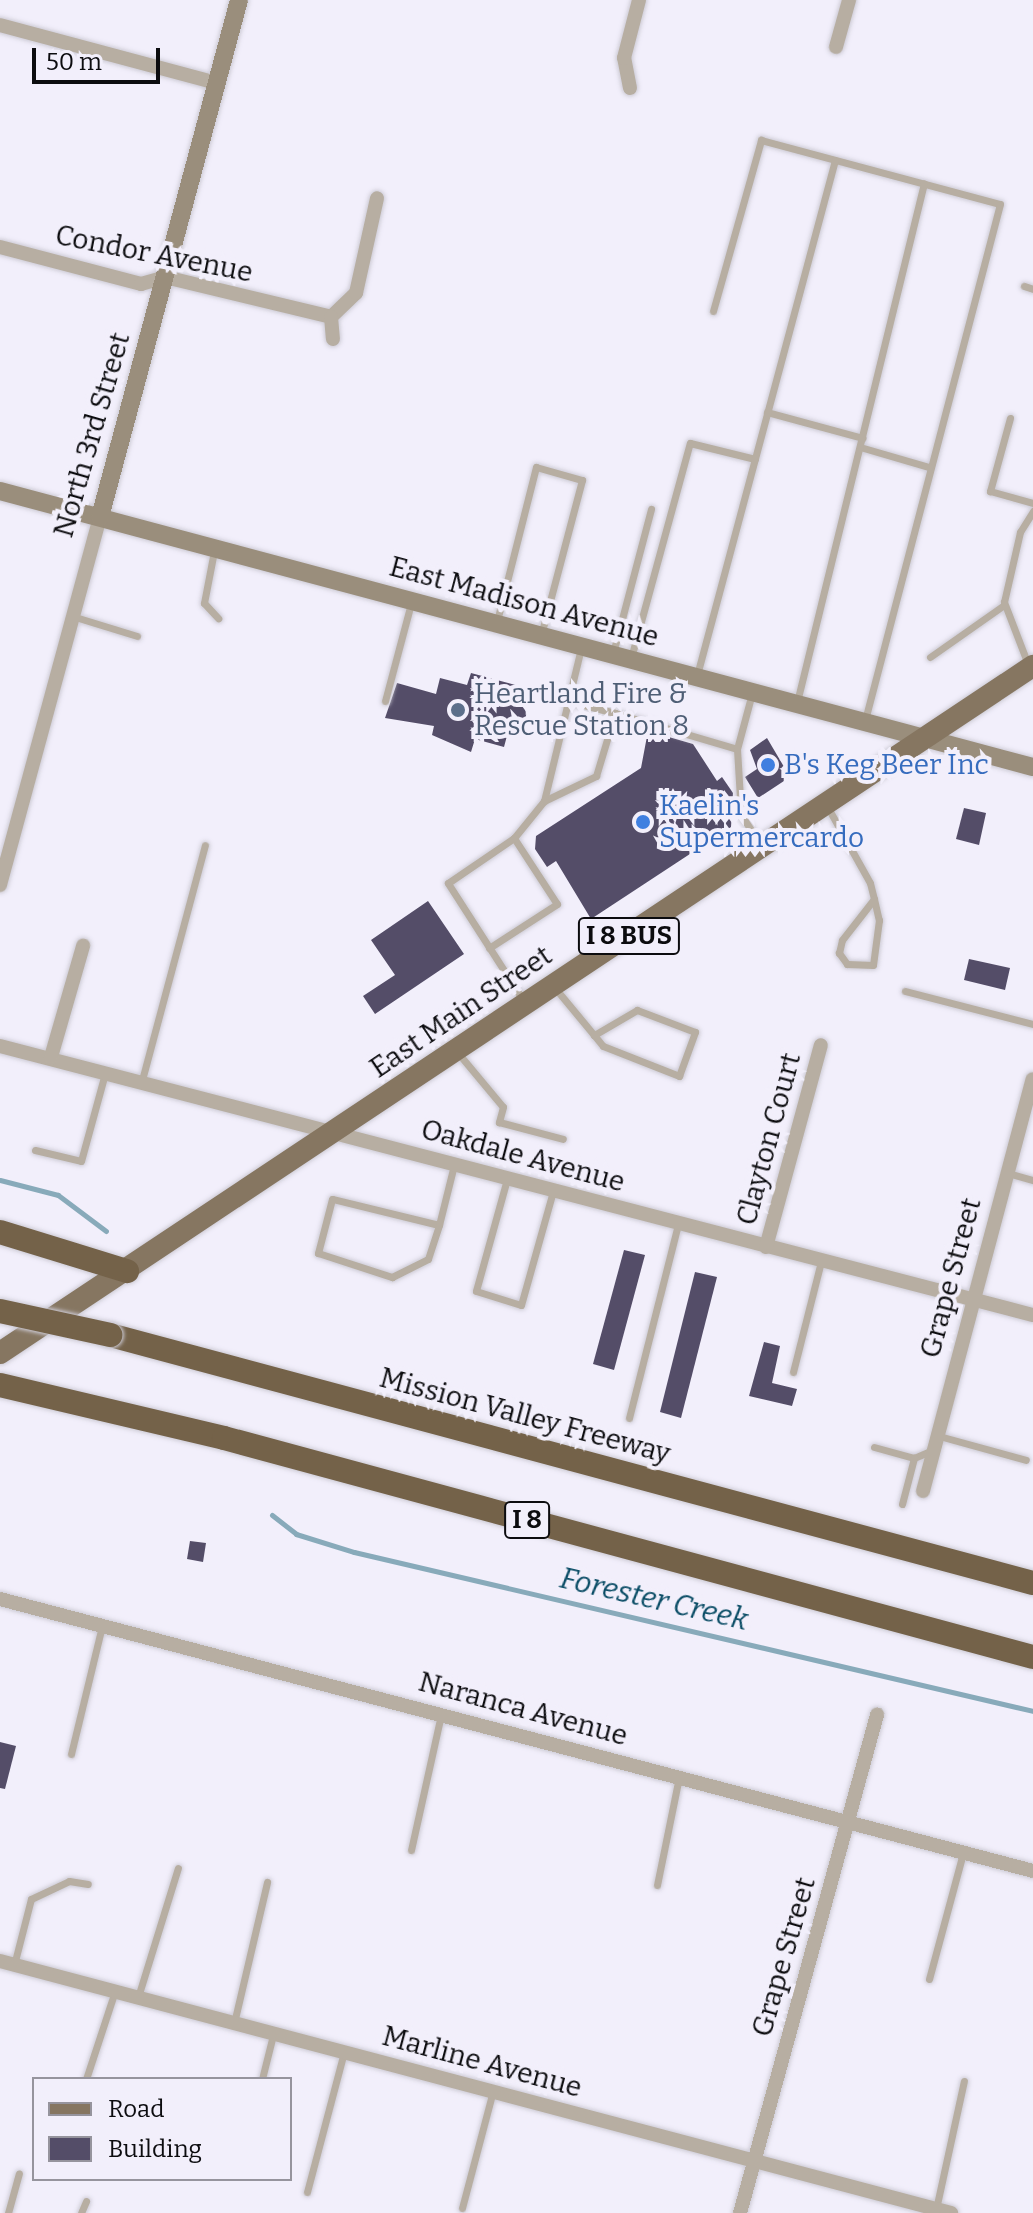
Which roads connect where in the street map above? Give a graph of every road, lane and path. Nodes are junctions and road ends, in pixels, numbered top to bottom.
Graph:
1 (239, 0) edge
2 (639, 0) edge
3 (849, 0) edge
4 (0, 25) edge
5 (836, 47) dead end
6 (217, 83) junction
7 (630, 88) dead end
8 (835, 160) junction
9 (924, 183) junction
10 (377, 198) dead end
11 (0, 247) edge
12 (165, 277) junction
13 (713, 311) dead end
14 (337, 313) junction
15 (333, 339) dead end
16 (767, 412) junction
17 (1010, 418) dead end
18 (863, 438) junction
19 (860, 447) junction
20 (755, 459) junction
21 (929, 467) junction
22 (0, 491) edge
23 (1033, 503) edge
24 (651, 509) dead end
25 (1033, 511) edge
26 (100, 517) junction
27 (215, 549) junction
28 (411, 601) junction
29 (1004, 605) junction
30 (70, 615) junction
31 (218, 618) dead end
32 (497, 623) junction
33 (541, 635) junction
34 (137, 636) dead end
35 (581, 646) junction
36 (622, 657) junction
37 (930, 657) dead end
38 (1032, 668) edge
39 (696, 677) junction
40 (752, 692) junction
41 (385, 701) dead end
42 (568, 701) junction
43 (796, 704) junction
44 (615, 713) junction
45 (865, 722) junction
46 (925, 738) junction
47 (737, 749) junction
48 (1033, 767) edge
49 (544, 801) junction
50 (826, 804) junction
51 (514, 838) junction
52 (205, 845) dead end
53 (762, 847) junction
54 (0, 885) edge
55 (874, 899) junction
56 (83, 946) dead end
57 (489, 948) junction
58 (553, 986) junction
59 (905, 991) dead end
60 (525, 1005) junction
61 (1033, 1024) edge
62 (594, 1035) junction
63 (821, 1045) dead end
64 (0, 1046) edge
65 (457, 1051) junction
66 (51, 1057) junction
67 (106, 1071) junction
68 (1033, 1079) edge
69 (142, 1080) junction
70 (334, 1133) junction
71 (563, 1139) dead end
72 (35, 1150) dead end
73 (454, 1165) junction
74 (1006, 1173) junction
75 (507, 1179) junction
76 (1033, 1180) edge
77 (553, 1191) junction
78 (678, 1224) junction
79 (439, 1225) junction
80 (0, 1232) edge
81 (766, 1247) junction
82 (821, 1261) junction
83 (127, 1271) junction
84 (970, 1298) junction
85 (0, 1311) edge
86 (1033, 1315) edge
87 (0, 1353) edge
88 (793, 1372) dead end
89 (10, 1387) edge
90 (629, 1418) dead end
91 (935, 1443) junction
92 (874, 1447) dead end
93 (914, 1458) junction
94 (1026, 1460) dead end
95 (923, 1491) dead end
96 (902, 1504) dead end
97 (1033, 1583) edge
98 (0, 1599) edge
99 (102, 1626) junction
100 (1033, 1657) edge
101 (441, 1715) junction
102 (877, 1715) dead end
103 (71, 1754) dead end
104 (679, 1777) junction
105 (849, 1823) junction
106 (411, 1850) dead end
107 (963, 1852) junction
108 (178, 1868) dead end
109 (1033, 1871) edge
110 (267, 1882) dead end
111 (88, 1884) dead end
112 (657, 1885) dead end
113 (7, 1963) edge
114 (929, 1979) dead end
115 (115, 1991) junction
116 (138, 1997) junction
117 (234, 2023) junction
118 (274, 2033) junction
119 (344, 2052) junction
120 (87, 2077) edge
121 (263, 2077) edge
122 (964, 2081) dead end
123 (493, 2091) junction
124 (754, 2162) junction
125 (19, 2173) dead end
126 (307, 2192) dead end
127 (86, 2201) dead end
128 (462, 2208) dead end
129 (936, 2209) junction
130 (8, 2213) edge
131 (81, 2213) edge
132 (740, 2213) edge
133 (951, 2213) edge

1 - 6 street, North 3rd Street
2 - 7 street
3 - 5 street
4 - 6 street
6 - 12 street, North 3rd Street
8 - 9 lane
8 - 13 lane
8 - 16 lane
9 - 18 lane
9 - 21 lane
10 - 14 street
11 - 12 street, Condor Avenue
12 - 14 street, Condor Avenue
12 - 26 street, North 3rd Street
14 - 15 street
16 - 18 lane
16 - 20 lane
17 - 23 lane
18 - 19 lane
19 - 21 lane
19 - 43 lane
20 - 36 lane
20 - 39 lane
21 - 45 lane
22 - 26 street, East Madison Avenue
24 - 36 lane
25 - 29 lane
26 - 27 street, East Madison Avenue
26 - 30 street, North 3rd Street
27 - 28 street, East Madison Avenue
27 - 31 lane
28 - 32 street, East Madison Avenue
28 - 41 lane
29 - 37 lane
29 - 38 lane
30 - 34 lane
30 - 54 street, North 3rd Street
32 - 33 street, East Madison Avenue
32 - 33 lane
33 - 35 street, East Madison Avenue
35 - 36 street, East Madison Avenue
35 - 42 lane
36 - 39 street, East Madison Avenue
38 - 46 main road, East Main Street / I 8 BUS
39 - 40 street, East Madison Avenue
40 - 43 street, East Madison Avenue
40 - 47 lane
42 - 44 lane
42 - 49 lane
43 - 45 street, East Madison Avenue
44 - 47 lane
44 - 49 lane
45 - 46 street, East Madison Avenue
46 - 48 street, East Madison Avenue
46 - 50 main road, East Main Street / I 8 BUS
47 - 53 lane
49 - 51 lane
50 - 53 main road, East Main Street / I 8 BUS
50 - 55 lane
51 - 57 lane
51 - 57 lane
52 - 69 lane
53 - 58 main road, East Main Street / I 8 BUS
55 - 55 lane
56 - 66 street
57 - 60 lane
58 - 60 main road, East Main Street / I 8 BUS
58 - 62 lane
59 - 61 lane
60 - 65 main road, East Main Street / I 8 BUS
62 - 62 lane
63 - 81 street, Clayton Court
64 - 66 street, Oakdale Avenue
65 - 70 main road, East Main Street / I 8 BUS
65 - 71 lane
66 - 67 street, Oakdale Avenue
67 - 69 street, Oakdale Avenue
67 - 72 lane
68 - 74 street, Grape Street
69 - 70 street, Oakdale Avenue
70 - 73 street, Oakdale Avenue
70 - 83 main road, East Main Street / I 8 BUS
73 - 75 street, Oakdale Avenue
73 - 79 lane
74 - 76 lane
74 - 84 street, Grape Street
75 - 77 street, Oakdale Avenue
75 - 77 lane
77 - 78 street, Oakdale Avenue
78 - 81 street, Oakdale Avenue
78 - 90 lane
79 - 79 lane
80 - 83 highway
81 - 82 street, Oakdale Avenue
82 - 84 street, Oakdale Avenue
82 - 88 lane
83 - 87 main road, East Main Street / I 8 BUS
84 - 86 street, Oakdale Avenue
84 - 91 street, Grape Street
85 - 97 highway, Mission Valley Freeway, bridge
89 - 100 highway, I 8
91 - 93 lane
91 - 94 lane
91 - 95 street, Grape Street
92 - 93 lane
93 - 96 lane
98 - 99 street, Naranca Avenue
99 - 101 street, Naranca Avenue
99 - 103 lane
101 - 104 street, Naranca Avenue
101 - 106 lane
102 - 105 street, Grape Street
104 - 105 street, Naranca Avenue
104 - 112 lane
105 - 107 street, Naranca Avenue
105 - 124 street, Grape Street
107 - 109 street, Naranca Avenue
107 - 114 lane
108 - 116 lane
110 - 117 lane
111 - 113 lane
113 - 115 street, Marline Avenue
115 - 116 street, Marline Avenue
115 - 120 lane
116 - 117 street, Marline Avenue
117 - 118 street, Marline Avenue
118 - 119 street, Marline Avenue
118 - 121 lane
119 - 123 street, Marline Avenue
119 - 126 lane
122 - 129 lane
123 - 124 street, Marline Avenue
123 - 128 lane
124 - 129 street, Marline Avenue
124 - 132 street, Grape Street
125 - 130 lane
127 - 131 lane
129 - 133 street, Marline Avenue

